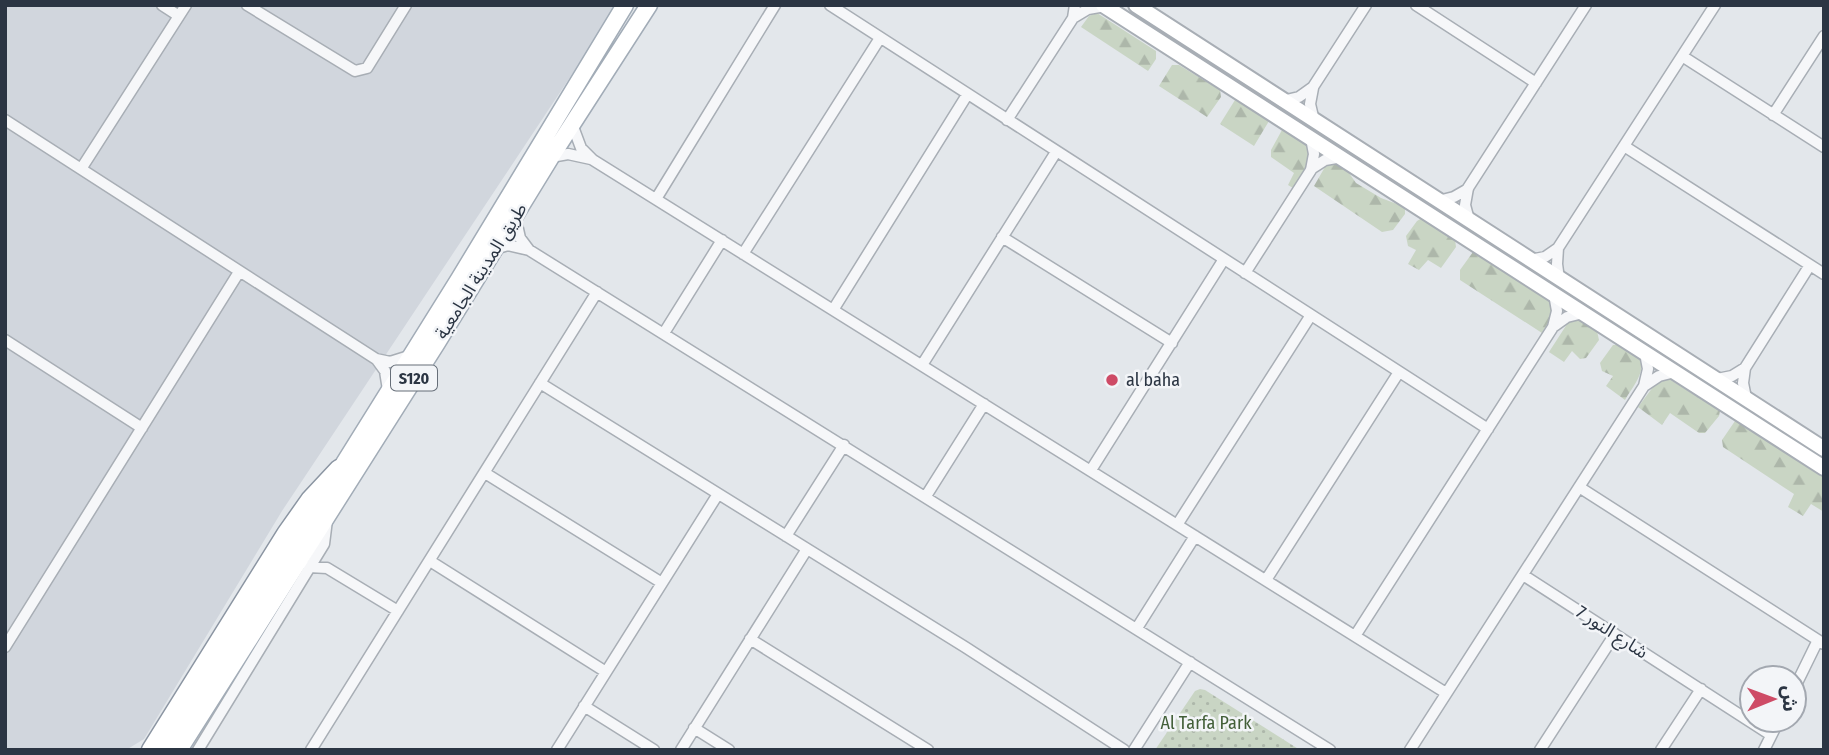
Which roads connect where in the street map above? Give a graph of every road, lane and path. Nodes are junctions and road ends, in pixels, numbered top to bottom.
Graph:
1 (162, 5) edge
2 (186, 5) edge
3 (247, 5) edge
4 (406, 5) edge
5 (625, 5) edge
6 (649, 5) edge
7 (782, 5) edge
8 (830, 5) edge
9 (1075, 5) edge
10 (1136, 5) edge
11 (1366, 5) edge
12 (1416, 5) edge
13 (1586, 5) edge
14 (1715, 5) edge
15 (1104, 6) edge
16 (772, 9) edge
17 (179, 16) junction
18 (1073, 18) junction
19 (1824, 36) edge
20 (880, 38) junction
21 (1682, 56) junction
22 (1212, 74) junction
23 (1536, 83) junction
24 (1313, 86) junction
25 (967, 95) junction
26 (1277, 98) junction
27 (1773, 115) junction
28 (5, 120) edge
29 (1007, 120) junction
30 (1314, 121) junction
31 (572, 123) junction
32 (1311, 138) junction
33 (1624, 146) junction
34 (1824, 147) edge
35 (1056, 152) junction
36 (551, 157) junction
37 (1342, 157) junction
38 (593, 160) junction
39 (81, 169) junction
40 (1311, 170) junction
41 (1468, 188) junction
42 (656, 199) junction
43 (1438, 201) junction
44 (515, 215) junction
45 (1469, 221) junction
46 (1002, 237) junction
47 (722, 240) junction
48 (1558, 248) junction
49 (495, 249) junction
50 (529, 250) junction
51 (743, 254) junction
52 (1224, 259) junction
53 (1530, 260) junction
54 (1810, 265) junction
55 (239, 272) junction
56 (1245, 273) junction
57 (1824, 274) edge
58 (1559, 279) junction
59 (597, 292) junction
60 (1554, 295) junction
61 (833, 310) junction
62 (1583, 313) junction
63 (1311, 316) junction
64 (1553, 327) junction
65 (664, 333) junction
66 (5, 340) edge
67 (1172, 343) junction
68 (1645, 352) junction
69 (410, 356) junction
70 (376, 359) junction
71 (922, 365) junction
72 (1745, 368) junction
73 (1399, 372) junction
74 (1675, 372) junction
75 (1717, 379) junction
76 (540, 383) junction
77 (1644, 386) junction
78 (388, 392) junction
79 (1746, 398) junction
80 (984, 404) junction
81 (1735, 410) junction
82 (1780, 420) junction
83 (142, 428) junction
84 (1488, 429) junction
85 (844, 445) junction
86 (1824, 449) edge
87 (1824, 467) edge
88 (339, 469) junction
89 (1091, 470) junction
90 (485, 473) junction
91 (1580, 487) junction
92 (718, 494) junction
93 (926, 496) junction
94 (327, 516) junction
95 (1177, 525) junction
96 (786, 536) junction
97 (1195, 536) junction
98 (320, 550) junction
99 (807, 550) junction
100 (430, 561) junction
101 (309, 568) junction
102 (327, 568) junction
103 (1523, 575) junction
104 (1266, 580) junction
105 (662, 583) junction
106 (398, 611) junction
107 (1137, 628) junction
108 (1615, 634) junction
109 (1355, 636) junction
110 (751, 639) junction
111 (1821, 642) edge
112 (5, 647) edge
113 (1190, 662) junction
114 (1808, 665) edge
115 (606, 672) junction
116 (1701, 689) junction
117 (1446, 694) junction
118 (584, 706) junction
119 (694, 728) junction
120 (1771, 735) joint
121 (151, 750) edge
122 (165, 750) edge
123 (179, 750) edge
124 (198, 750) edge
125 (311, 750) edge
126 (557, 750) edge
127 (654, 750) edge
128 (681, 750) edge
129 (729, 750) edge
130 (928, 750) edge
131 (1124, 750) edge
132 (1134, 750) edge
133 (1330, 750) edge
134 (1410, 750) edge
135 (1540, 750) edge
136 (1661, 750) edge
137 (1764, 750) edge

1 - 17 street
2 - 17 street
3 - 4 street
5 - 69 main road, طريق المدينة الجامعية / S120
6 - 31 main road, طريق المدينة الجامعية / S120
7 - 16 street
8 - 20 street
9 - 18 street
10 - 26 main road
11 - 24 street
12 - 23 street
13 - 23 street
14 - 21 street
15 - 18 street
15 - 22 main road
16 - 42 street
17 - 39 street
18 - 29 street
19 - 27 street
20 - 25 street
20 - 51 street
21 - 27 street
21 - 33 street
22 - 26 main road
22 - 32 main road
23 - 41 street
24 - 26 street
24 - 30 street
25 - 29 street
25 - 61 street
26 - 30 main road
27 - 34 street
28 - 39 street
29 - 35 street
30 - 43 main road
31 - 36 main road, طريق المدينة الجامعية / S120
31 - 38 street
32 - 37 main road
32 - 40 street
33 - 48 street
33 - 54 street
35 - 46 street
35 - 52 street
36 - 38 street
36 - 44 main road, طريق المدينة الجامعية / S120
37 - 40 street
37 - 60 main road
38 - 42 street
39 - 55 street
40 - 56 street
41 - 43 street
41 - 45 street
42 - 47 street
43 - 45 main road
44 - 49 main road, طريق المدينة الجامعية / S120
44 - 50 street
45 - 53 main road
46 - 67 street
46 - 71 street
47 - 51 street
47 - 65 street
48 - 53 street
48 - 58 street
49 - 50 street
49 - 94 main road, طريق المدينة الجامعية / S120
50 - 59 street
51 - 61 street
52 - 56 street
52 - 67 street
53 - 58 main road
54 - 57 street
54 - 72 street
55 - 70 street
55 - 83 street
56 - 63 street
58 - 75 main road
59 - 65 street
59 - 76 street
60 - 62 main road
60 - 64 street
61 - 71 street
62 - 64 street
62 - 68 main road
63 - 73 street
63 - 95 street
64 - 84 street
65 - 85 street
66 - 83 street
67 - 89 street
68 - 74 main road
68 - 77 street
69 - 70 street
69 - 78 main road, طريق المدينة الجامعية / S120
70 - 78 street
71 - 80 street
72 - 75 street
72 - 79 street
73 - 84 street
73 - 104 street
74 - 77 street
74 - 81 main road
75 - 79 main road
76 - 90 street
76 - 92 street
77 - 91 street
78 - 88 main road, طريق المدينة الجامعية / S120
79 - 82 main road
80 - 89 street
80 - 93 street
81 - 82 main road
81 - 87 main road
82 - 86 main road
83 - 112 street
84 - 109 street
85 - 93 street
85 - 96 street
88 - 121 highway
88 - 122 main road, طريق المدينة الجامعية / S120
89 - 95 street
90 - 100 street
90 - 105 street
91 - 103 street
91 - 111 street
92 - 96 street
92 - 105 street
93 - 107 street
94 - 98 street
94 - 123 main road, طريق المدينة الجامعية / S120
95 - 97 street
96 - 99 street
97 - 104 street
97 - 107 street
98 - 101 street
98 - 102 street
99 - 110 street
99 - 131 street
100 - 106 street
100 - 115 street
101 - 102 street
101 - 124 street
102 - 106 street
103 - 108 street, شارع النور 7
103 - 117 street
104 - 109 street
105 - 115 street
106 - 125 street
107 - 113 street
108 - 116 street, شارع النور 7
108 - 135 street
109 - 117 street
110 - 119 street
110 - 130 street
111 - 114 street
113 - 132 street
113 - 133 street
115 - 118 street
116 - 120 street, شارع النور 7
116 - 136 street
117 - 134 street
118 - 126 street
118 - 127 street
119 - 128 street
119 - 129 street
120 - 137 street

